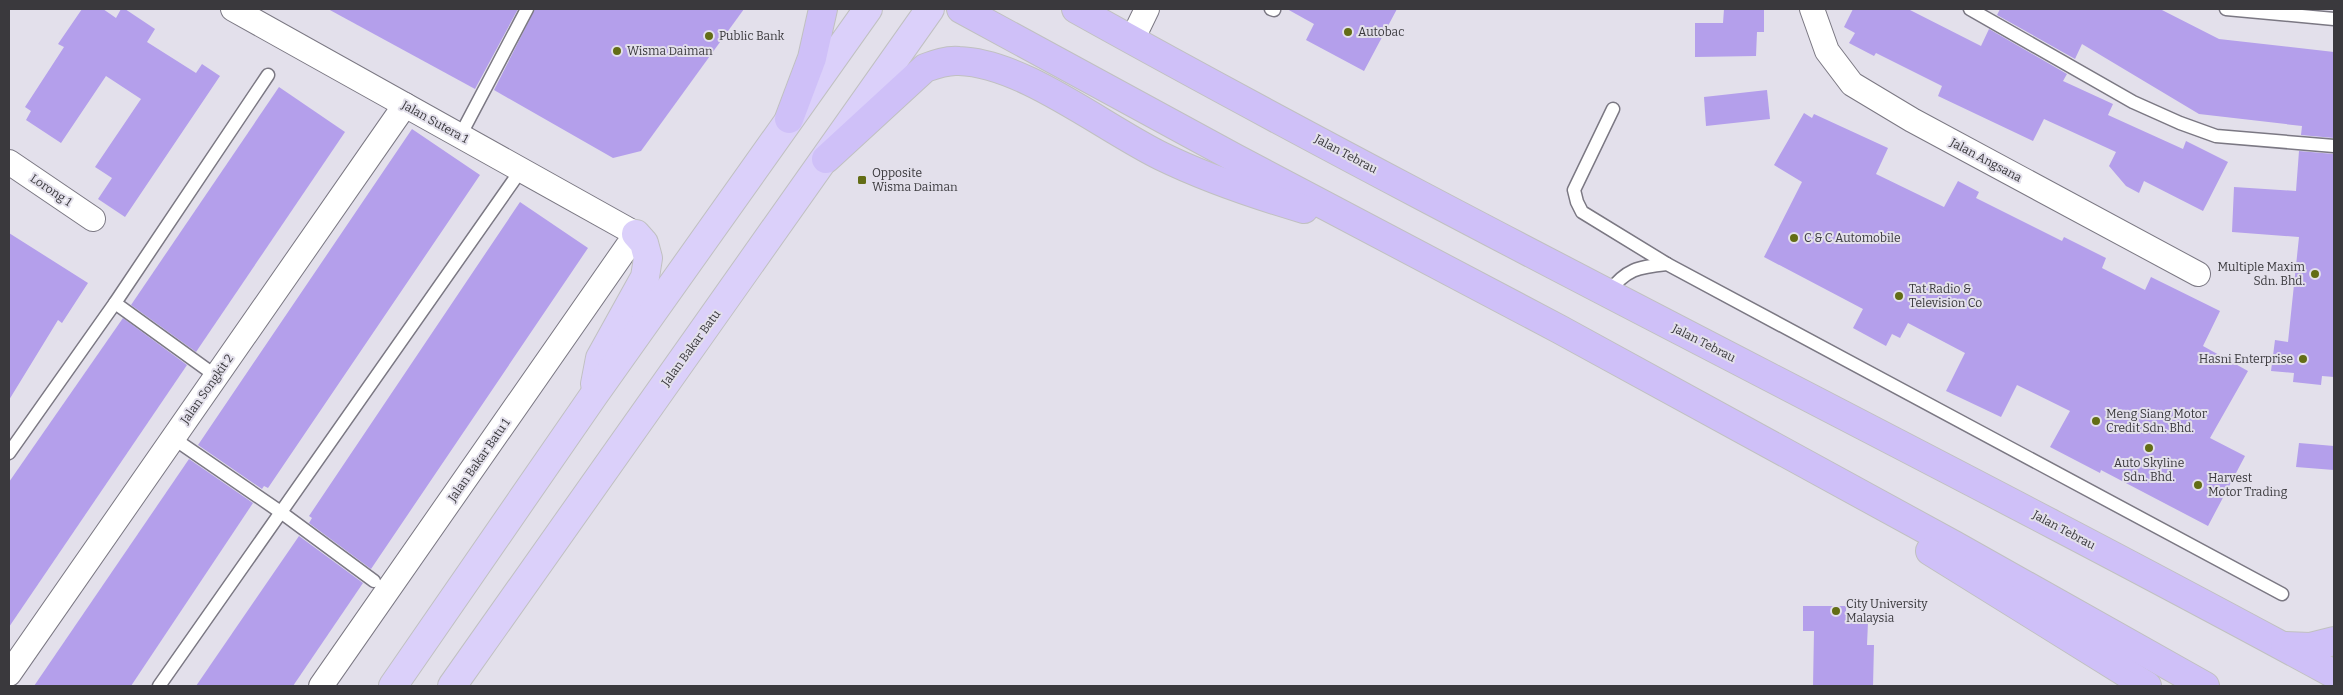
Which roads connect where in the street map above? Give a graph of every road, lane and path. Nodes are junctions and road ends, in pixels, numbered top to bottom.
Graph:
1 (233, 9) edge
2 (527, 9) edge
3 (823, 9) edge
4 (868, 9) edge
5 (930, 9) edge
6 (962, 9) edge
7 (1076, 9) edge
8 (1147, 9) edge
9 (1812, 9) edge
10 (1970, 9) edge
11 (2226, 9) edge
12 (2334, 19) edge
13 (1132, 40) junction
14 (268, 75) dead end
15 (405, 105) junction
16 (1613, 108) dead end
17 (789, 120) junction
18 (460, 136) junction
19 (2334, 146) edge
20 (826, 159) junction
21 (9, 162) edge
22 (521, 170) junction
23 (93, 219) dead end
24 (1365, 226) junction
25 (636, 234) junction
26 (1667, 264) junction
27 (2198, 274) dead end
28 (1608, 293) junction
29 (114, 302) junction
30 (216, 376) junction
31 (594, 395) junction
32 (173, 438) junction
33 (9, 453) edge
34 (1841, 484) junction
35 (282, 513) junction
36 (509, 518) junction
37 (374, 581) dead end
38 (2282, 594) dead end
39 (2334, 641) edge
40 (2281, 645) junction
41 (11, 667) edge
42 (2334, 674) edge
43 (159, 686) edge
44 (321, 686) edge
45 (393, 686) edge
46 (405, 686) edge
47 (452, 686) edge
48 (2148, 686) edge
49 (2205, 686) edge

1 - 15 street, Jalan Sutera 1
2 - 18 lane
3 - 17 highway
4 - 17 main road
5 - 20 main road, Jalan Bakar Batu
6 - 24 highway
7 - 13 highway, Jalan Tebrau
8 - 13 street
9 - 27 street, Jalan Angsana
10 - 19 lane
11 - 12 lane
13 - 28 highway, Jalan Tebrau
14 - 29 lane
15 - 18 street, Jalan Sutera 1
15 - 30 street, Jalan Songkit 2
16 - 26 lane
17 - 31 main road
18 - 22 street, Jalan Sutera 1
20 - 24 highway
20 - 47 main road, Jalan Bakar Batu
21 - 23 street, Lorong 1
22 - 25 street, Jalan Sutera 1
22 - 35 lane
24 - 34 highway
25 - 31 main road
25 - 44 street, Jalan Bakar Batu 1
26 - 28 lane
26 - 38 lane
28 - 40 highway, Jalan Tebrau
29 - 30 lane
29 - 33 lane
30 - 32 street, Jalan Songkit 2
31 - 36 main road
32 - 35 lane
32 - 41 street, Jalan Songkit 2
34 - 48 highway
34 - 49 highway
35 - 37 lane
35 - 43 lane
36 - 45 main road
36 - 46 main road
39 - 40 highway
40 - 42 highway, Jalan Tebrau

